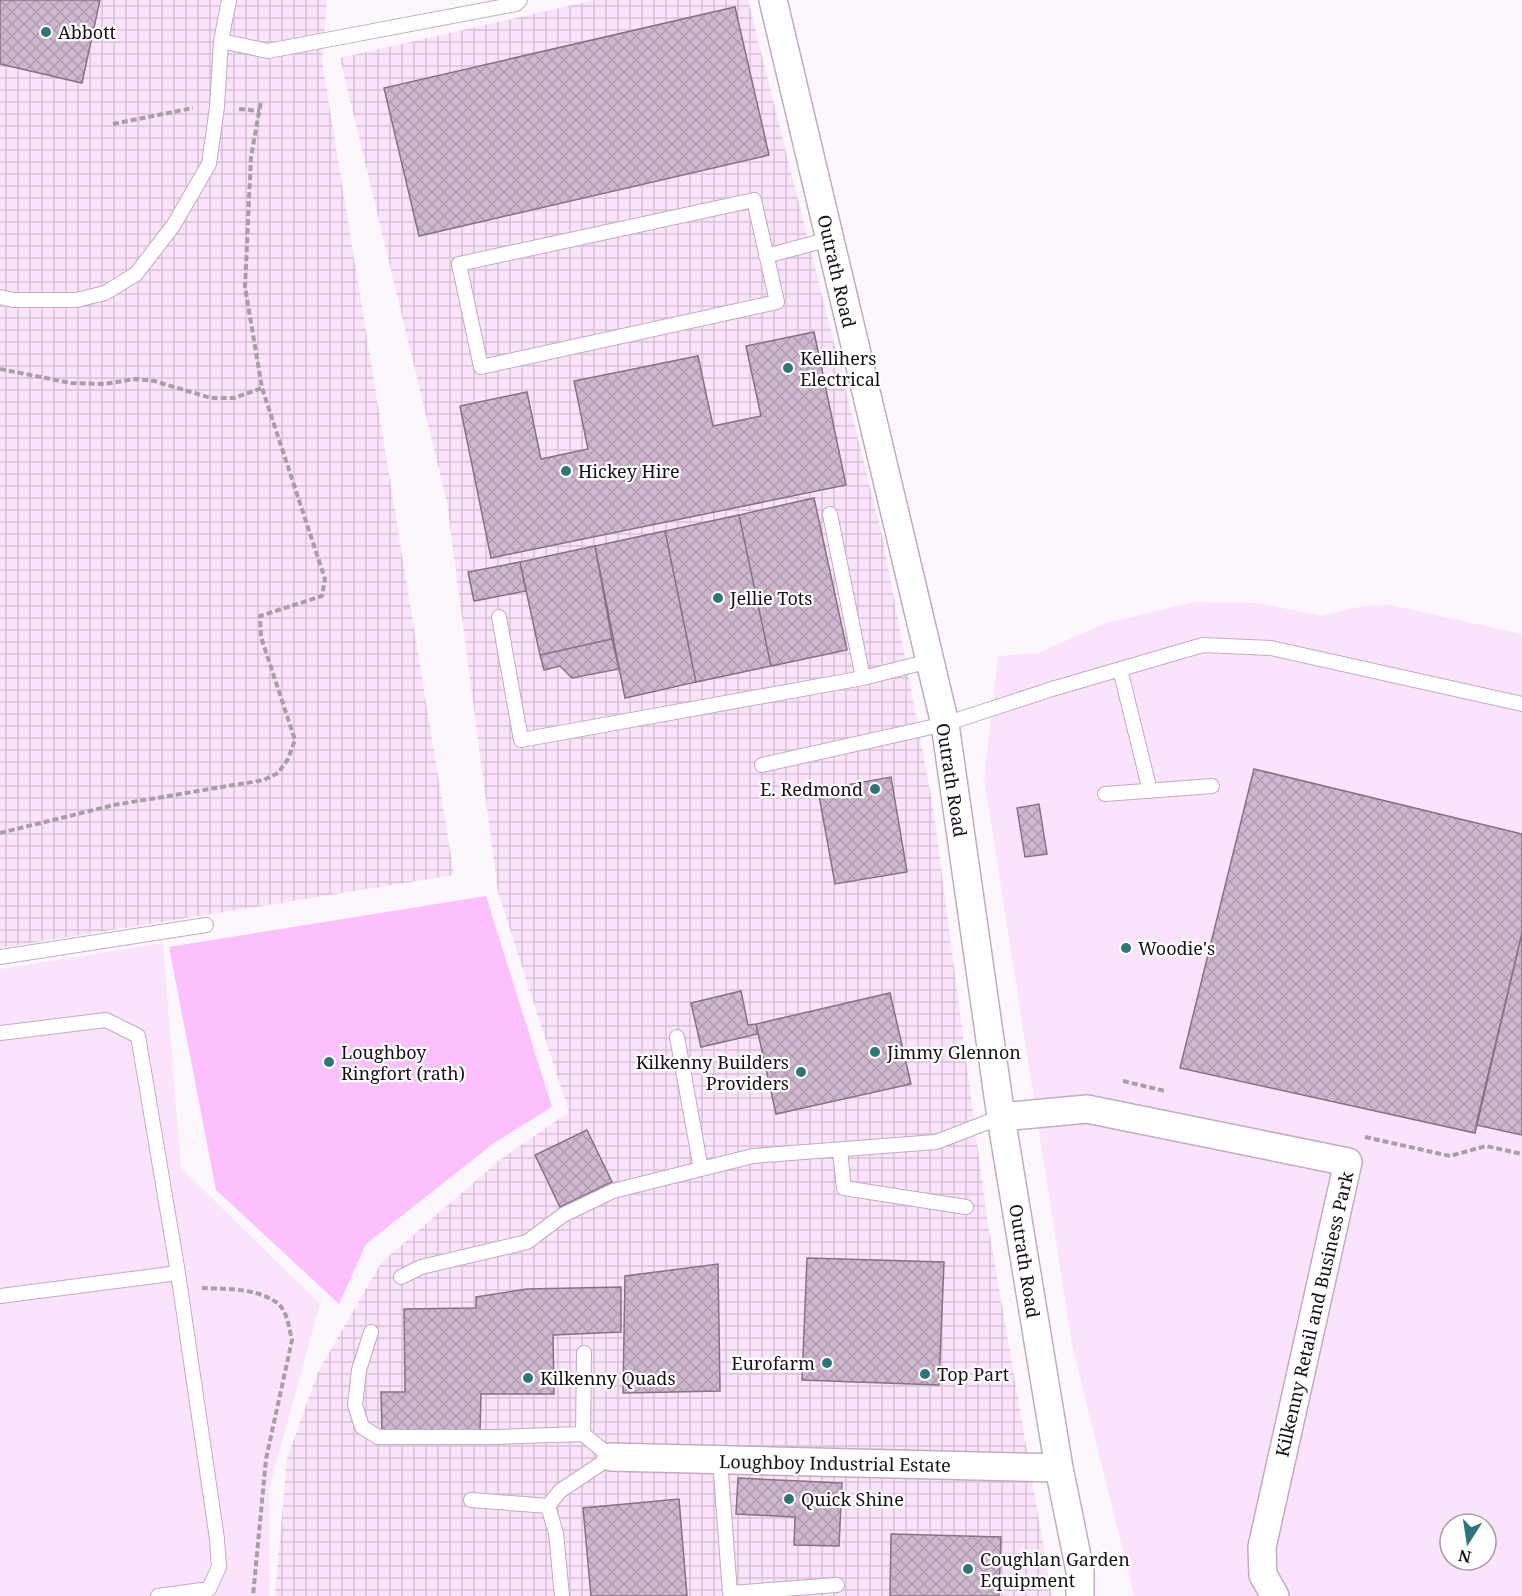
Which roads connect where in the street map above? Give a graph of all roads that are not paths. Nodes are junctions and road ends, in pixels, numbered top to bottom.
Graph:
1 (229, 0) edge
2 (520, 0) edge
3 (773, 0) edge
4 (221, 41) junction
5 (830, 239) junction
6 (766, 256) junction
7 (0, 297) edge
8 (830, 514) dead end
9 (499, 618) dead end
10 (930, 661) junction
11 (1120, 669) junction
12 (863, 678) junction
13 (1522, 704) edge
14 (945, 724) junction
15 (762, 765) dead end
16 (1212, 786) dead end
17 (1150, 791) junction
18 (1105, 794) dead end
19 (206, 925) dead end
20 (0, 957) edge
21 (0, 1033) edge
22 (677, 1037) dead end
23 (1001, 1117) junction
24 (840, 1150) junction
25 (701, 1169) junction
26 (966, 1207) dead end
27 (400, 1277) dead end
28 (179, 1280) junction
29 (0, 1296) edge
30 (371, 1332) dead end
31 (584, 1353) dead end
32 (583, 1434) junction
33 (612, 1457) junction
34 (720, 1460) junction
35 (1059, 1468) junction
36 (471, 1500) dead end
37 (548, 1506) junction
38 (1080, 1583) edge
39 (837, 1585) dead end
40 (158, 1596) edge
41 (562, 1596) edge
42 (1093, 1596) edge
43 (1275, 1596) edge

1 - 4 lane
2 - 4 lane
3 - 5 street, Outrath Road
4 - 7 lane
5 - 6 lane
5 - 10 street, Outrath Road
6 - 6 lane
8 - 12 lane
9 - 12 lane
10 - 12 lane
10 - 14 street, Outrath Road
11 - 13 lane
11 - 14 lane
11 - 17 lane
14 - 15 lane
14 - 23 street, Outrath Road
16 - 17 lane
17 - 18 lane
19 - 20 lane
21 - 28 lane
22 - 25 lane
23 - 24 lane
23 - 35 street, Outrath Road
23 - 43 street, Kilkenny Retail and Business Park
24 - 25 lane
24 - 26 lane
25 - 27 lane
28 - 29 lane
28 - 40 lane
30 - 32 lane
31 - 32 lane
32 - 33 lane
33 - 34 street, Loughboy Industrial Estate
33 - 37 lane
34 - 35 street, Loughboy Industrial Estate
34 - 39 lane
35 - 38 street, Outrath Road
36 - 37 lane
37 - 41 lane
38 - 42 street, Outrath Road

